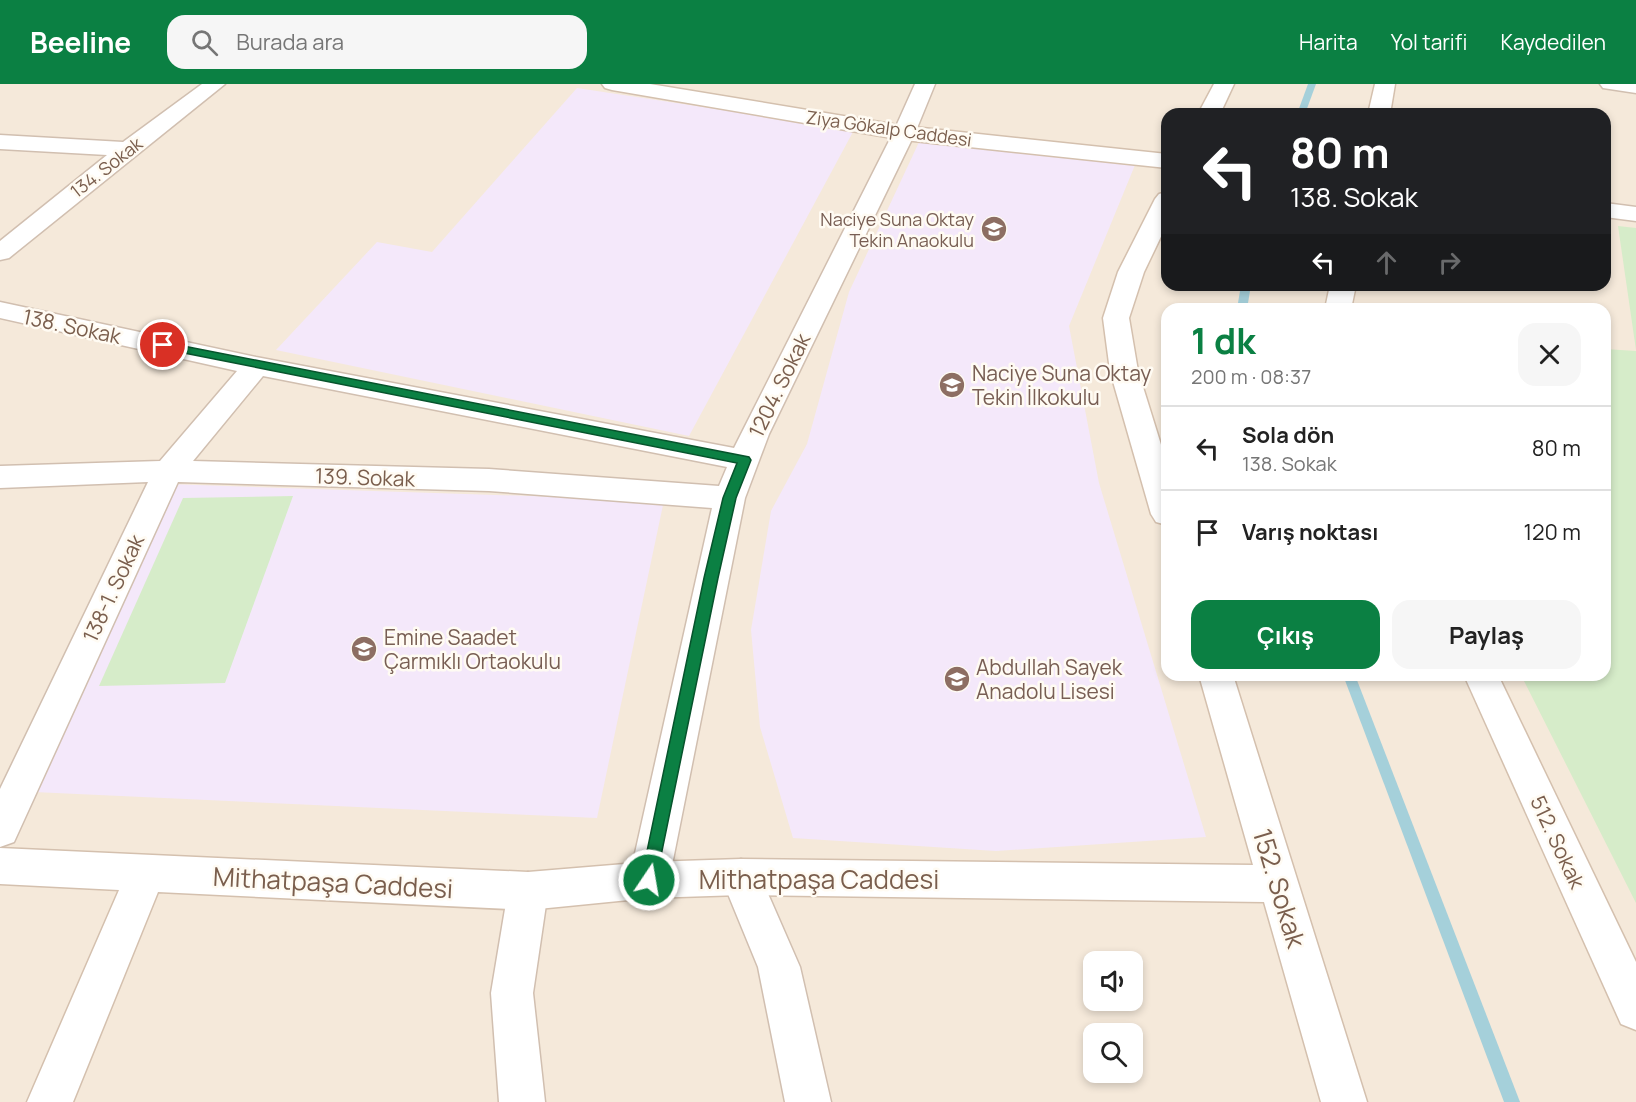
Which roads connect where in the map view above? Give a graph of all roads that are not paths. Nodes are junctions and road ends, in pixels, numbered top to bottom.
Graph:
1 (215, 84) edge
2 (612, 84) edge
3 (925, 84) edge
4 (1224, 84) edge
5 (1385, 84) edge
6 (1610, 84) edge
7 (1636, 87) edge
8 (1212, 108) edge
9 (1380, 108) edge
10 (904, 132) junction
11 (0, 142) edge
12 (128, 149) junction
13 (1161, 160) edge
14 (1161, 211) edge
15 (1611, 211) edge
16 (1636, 214) edge
17 (25, 231) junction
18 (0, 233) edge
19 (0, 253) edge
20 (0, 310) edge
21 (256, 366) junction
22 (744, 460) junction
23 (168, 471) junction
24 (0, 477) edge
25 (1161, 494) edge
26 (730, 498) junction
27 (1218, 681) edge
28 (1484, 681) edge
29 (0, 830) edge
30 (0, 866) edge
31 (146, 873) junction
32 (741, 877) junction
33 (649, 880) junction
34 (1279, 884) junction
35 (528, 891) junction
36 (1636, 1009) edge
37 (50, 1102) edge
38 (522, 1102) edge
39 (808, 1102) edge
40 (1344, 1102) edge

1 - 12 street, 134. Sokak
2 - 10 street, Ziya Gökalp Caddesi
3 - 10 street, 1204. Sokak
4 - 8 street
5 - 9 street
6 - 7 street
10 - 13 street, Ziya Gökalp Caddesi
10 - 22 street, 1204. Sokak
11 - 12 street
12 - 17 street, 134. Sokak
14 - 25 street
15 - 16 street
17 - 18 street
17 - 19 street, 134. Sokak
20 - 21 street, 138. Sokak
21 - 22 street, 138. Sokak
21 - 23 street, 138-1. Sokak
22 - 26 street, 1204. Sokak
23 - 24 street, 139. Sokak
23 - 26 street, 139. Sokak
23 - 29 street, 138-1. Sokak
26 - 33 street, 1204. Sokak
27 - 34 street, 152. Sokak
28 - 36 street, 512. Sokak
30 - 31 street, Mithatpaşa Caddesi
31 - 35 street, Mithatpaşa Caddesi
31 - 37 street
32 - 33 street, Mithatpaşa Caddesi
32 - 34 street, Mithatpaşa Caddesi
32 - 39 street
33 - 35 street, Mithatpaşa Caddesi
34 - 40 street, 152. Sokak
35 - 38 street

